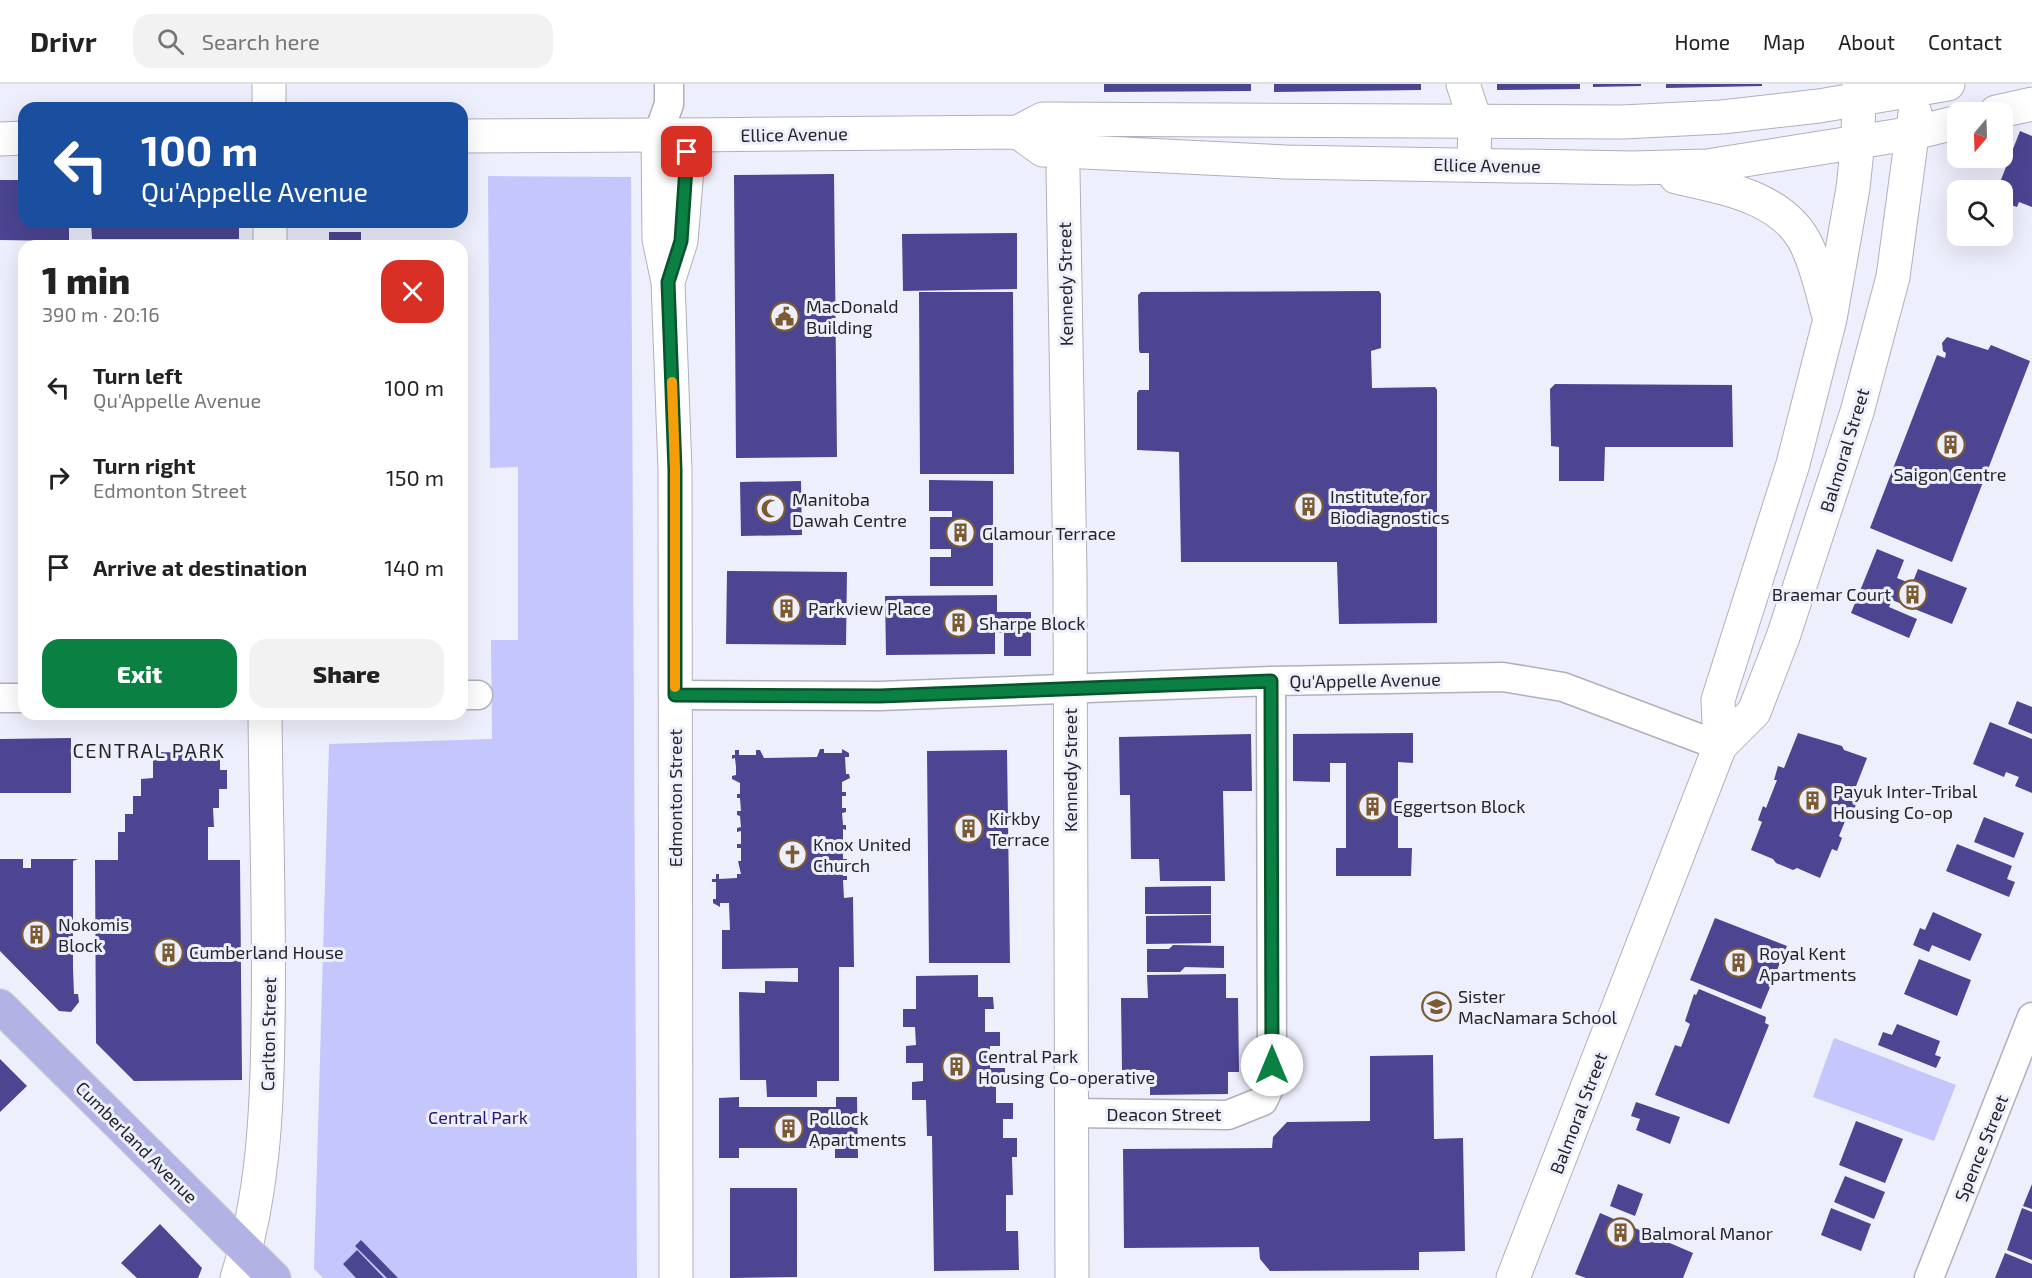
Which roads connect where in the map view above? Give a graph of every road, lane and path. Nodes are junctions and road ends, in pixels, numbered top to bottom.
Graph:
1 (269, 84) edge
2 (669, 84) edge
3 (1452, 84) edge
4 (1463, 84) edge
5 (1948, 84) edge
6 (1918, 86) edge
7 (1858, 91) edge
8 (269, 102) edge
9 (2032, 104) edge
10 (2013, 108) edge
11 (1072, 119) junction
12 (1475, 120) junction
13 (1441, 122) junction
14 (1947, 125) edge
15 (1018, 132) junction
16 (1914, 133) junction
17 (672, 135) junction
18 (468, 136) edge
19 (18, 138) edge
20 (0, 139) edge
21 (1858, 141) junction
22 (1068, 161) junction
23 (1474, 164) junction
24 (1633, 168) junction
25 (1830, 319) junction
26 (1271, 681) junction
27 (1070, 688) junction
28 (675, 695) junction
29 (0, 698) edge
30 (18, 698) edge
31 (265, 720) edge
32 (1720, 746) junction
33 (0, 1006) edge
34 (2032, 1017) edge
35 (1073, 1113) junction
36 (241, 1264) edge
37 (274, 1278) edge
38 (676, 1278) edge
39 (1072, 1278) edge
40 (1513, 1278) edge
41 (1929, 1278) edge

1 - 8 main road
2 - 17 street
3 - 13 main road
4 - 12 main road
5 - 6 main road, Ellice Avenue
6 - 7 main road, Ellice Avenue
6 - 16 main road, Balmoral Street
7 - 12 main road, Ellice Avenue
7 - 21 main road, Balmoral Street
9 - 10 main road
11 - 13 main road, Ellice Avenue
11 - 15 main road, Ellice Avenue
11 - 22 main road, Kennedy Street
12 - 13 main road, Ellice Avenue
12 - 23 main road
14 - 16 main road, Ellice Avenue
15 - 17 main road, Ellice Avenue
15 - 22 main road, Ellice Avenue
16 - 21 main road, Ellice Avenue
16 - 32 main road, Balmoral Street
17 - 18 main road, Ellice Avenue
17 - 28 main road, Edmonton Street
19 - 20 main road
21 - 24 main road, Ellice Avenue
21 - 25 main road, Balmoral Street
22 - 23 main road, Ellice Avenue
22 - 27 main road, Kennedy Street
23 - 24 main road, Ellice Avenue
24 - 25 main road
25 - 32 main road, Balmoral Street
26 - 27 street, Qu'Appelle Avenue
26 - 32 street, Qu'Appelle Avenue
26 - 35 street, Deacon Street
27 - 28 street, Qu'Appelle Avenue
27 - 35 main road, Kennedy Street
28 - 38 main road, Edmonton Street
29 - 30 street
31 - 36 main road, Carlton Street
32 - 40 main road, Balmoral Street
33 - 36 main road, Cumberland Avenue
34 - 41 street, Spence Street
35 - 39 main road, Kennedy Street
36 - 37 main road, Cumberland Avenue

